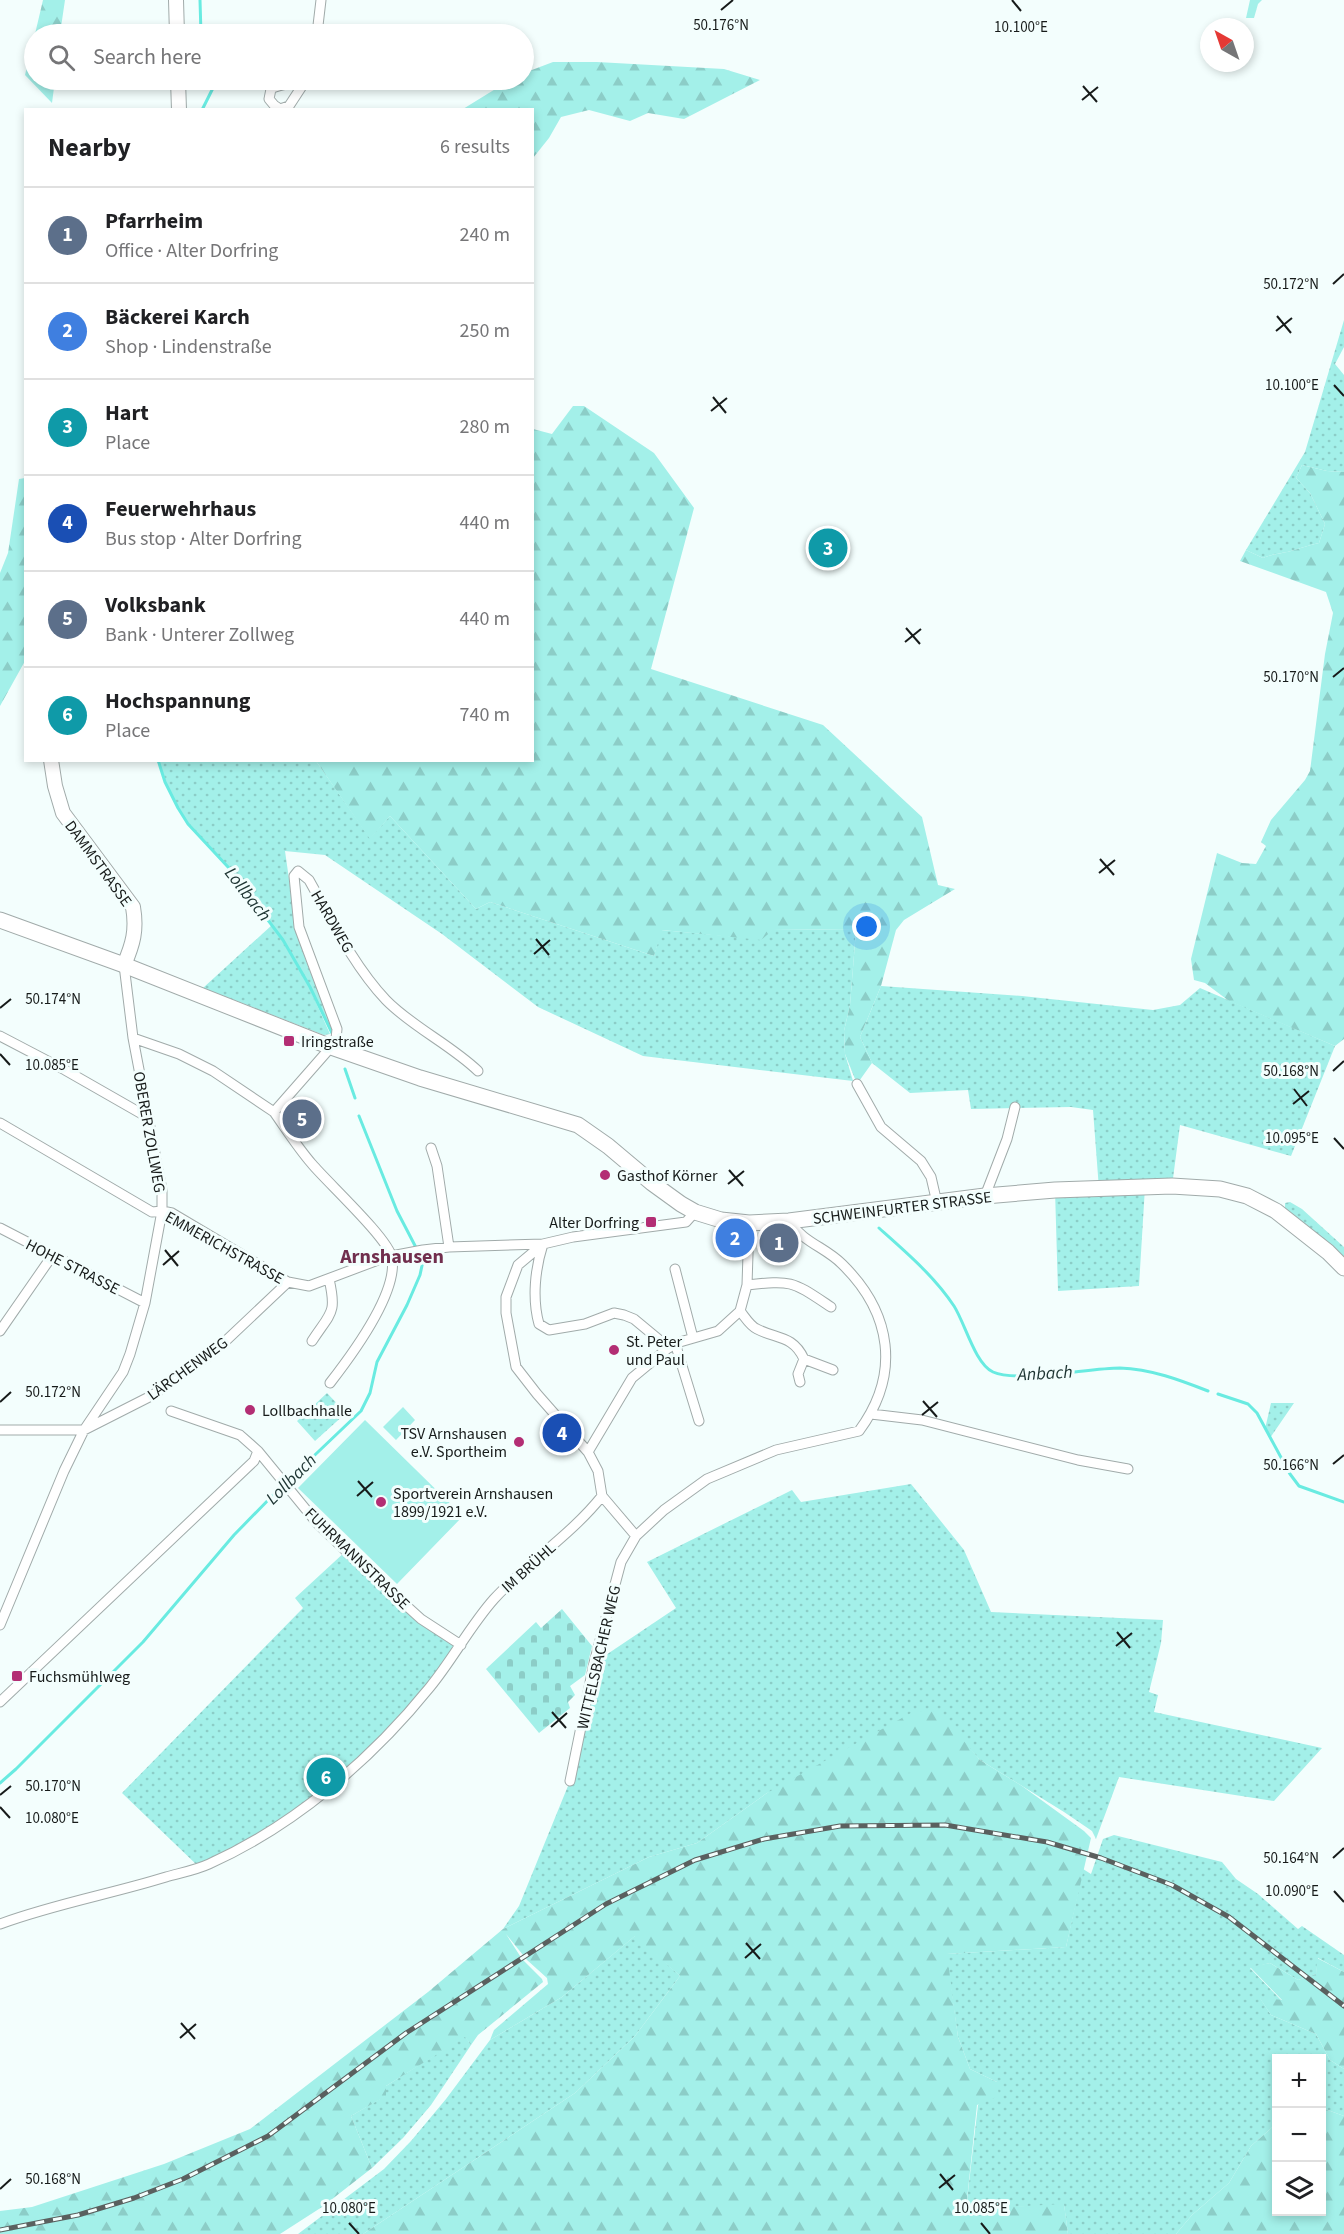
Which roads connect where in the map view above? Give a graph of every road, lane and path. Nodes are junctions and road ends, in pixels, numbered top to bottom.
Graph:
1 (176, 0) edge
2 (321, 0) edge
3 (177, 24) edge
4 (318, 24) edge
5 (178, 90) edge
6 (271, 90) edge
7 (299, 90) edge
8 (179, 108) edge
9 (278, 108) edge
10 (283, 108) edge
11 (51, 762) edge
12 (0, 920) edge
13 (124, 965) junction
14 (0, 1036) edge
15 (133, 1038) junction
16 (331, 1047) junction
17 (478, 1071) dead end
18 (857, 1084) dead end
19 (1015, 1107) dead end
20 (274, 1112) junction
21 (148, 1118) junction
22 (0, 1123) edge
23 (431, 1148) dead end
24 (985, 1196) junction
25 (937, 1203) junction
26 (162, 1210) junction
27 (695, 1212) junction
28 (789, 1221) junction
29 (749, 1224) junction
30 (0, 1228) edge
31 (543, 1244) junction
32 (449, 1247) junction
33 (52, 1256) junction
34 (392, 1256) junction
35 (1344, 1268) edge
36 (675, 1269) dead end
37 (329, 1279) junction
38 (288, 1282) junction
39 (747, 1285) junction
40 (145, 1303) junction
41 (831, 1307) dead end
42 (740, 1311) junction
43 (0, 1331) edge
44 (693, 1338) junction
45 (312, 1341) dead end
46 (672, 1345) junction
47 (804, 1359) junction
48 (833, 1370) dead end
49 (800, 1382) dead end
50 (330, 1383) dead end
51 (171, 1411) dead end
52 (871, 1414) junction
53 (699, 1421) dead end
54 (84, 1430) junction
55 (2, 1433) edge
56 (258, 1451) junction
57 (588, 1452) junction
58 (1128, 1469) dead end
59 (602, 1496) junction
60 (636, 1536) junction
61 (0, 1626) edge
62 (461, 1645) junction
63 (1, 1698) edge
64 (570, 1781) dead end
65 (0, 1924) edge

1 - 3 street
2 - 4 street
5 - 8 street
6 - 9 street
7 - 10 street
11 - 13 street, DAMMSTRASSE
12 - 13 main road
13 - 15 street, OBERER ZOLLWEG
13 - 16 main road
14 - 21 street
15 - 20 street
15 - 21 street, OBERER ZOLLWEG
16 - 17 street, HARDWEG
16 - 20 street
16 - 27 main road
18 - 25 street
19 - 24 street
20 - 34 street
21 - 26 street, OBERER ZOLLWEG
22 - 26 street, EMMERICHSTRASSE
23 - 32 street
24 - 25 main road, SCHWEINFURTER STRASSE
24 - 35 main road, SCHWEINFURTER STRASSE
25 - 28 main road, SCHWEINFURTER STRASSE
26 - 38 street, EMMERICHSTRASSE
26 - 40 street, OBERER ZOLLWEG
27 - 29 main road
27 - 31 street
28 - 29 main road, SCHWEINFURTER STRASSE
28 - 52 street
29 - 39 street
30 - 33 street, HOHE STRASSE
31 - 32 street, EMMERICHSTRASSE
31 - 46 street
31 - 57 street
32 - 34 street, EMMERICHSTRASSE
33 - 40 street, HOHE STRASSE
33 - 43 street
34 - 37 street, EMMERICHSTRASSE
34 - 50 street
36 - 44 street
37 - 38 street, EMMERICHSTRASSE
37 - 45 street
38 - 54 street, LÄRCHENWEG
39 - 41 street
39 - 42 street
40 - 54 street, OBERER ZOLLWEG
42 - 44 street
42 - 47 street
44 - 46 street
46 - 53 street
46 - 57 street
47 - 48 street
47 - 49 street
51 - 56 street, FUHRMANNSTRASSE
52 - 58 street
52 - 60 street
54 - 55 street, LÄRCHENWEG
54 - 61 street, OBERER ZOLLWEG
56 - 62 street, FUHRMANNSTRASSE
56 - 63 street
57 - 59 street
59 - 60 street
59 - 62 street, IM BRÜHL
60 - 64 street, WITTELSBACHER WEG
62 - 65 street, IM BRÜHL

